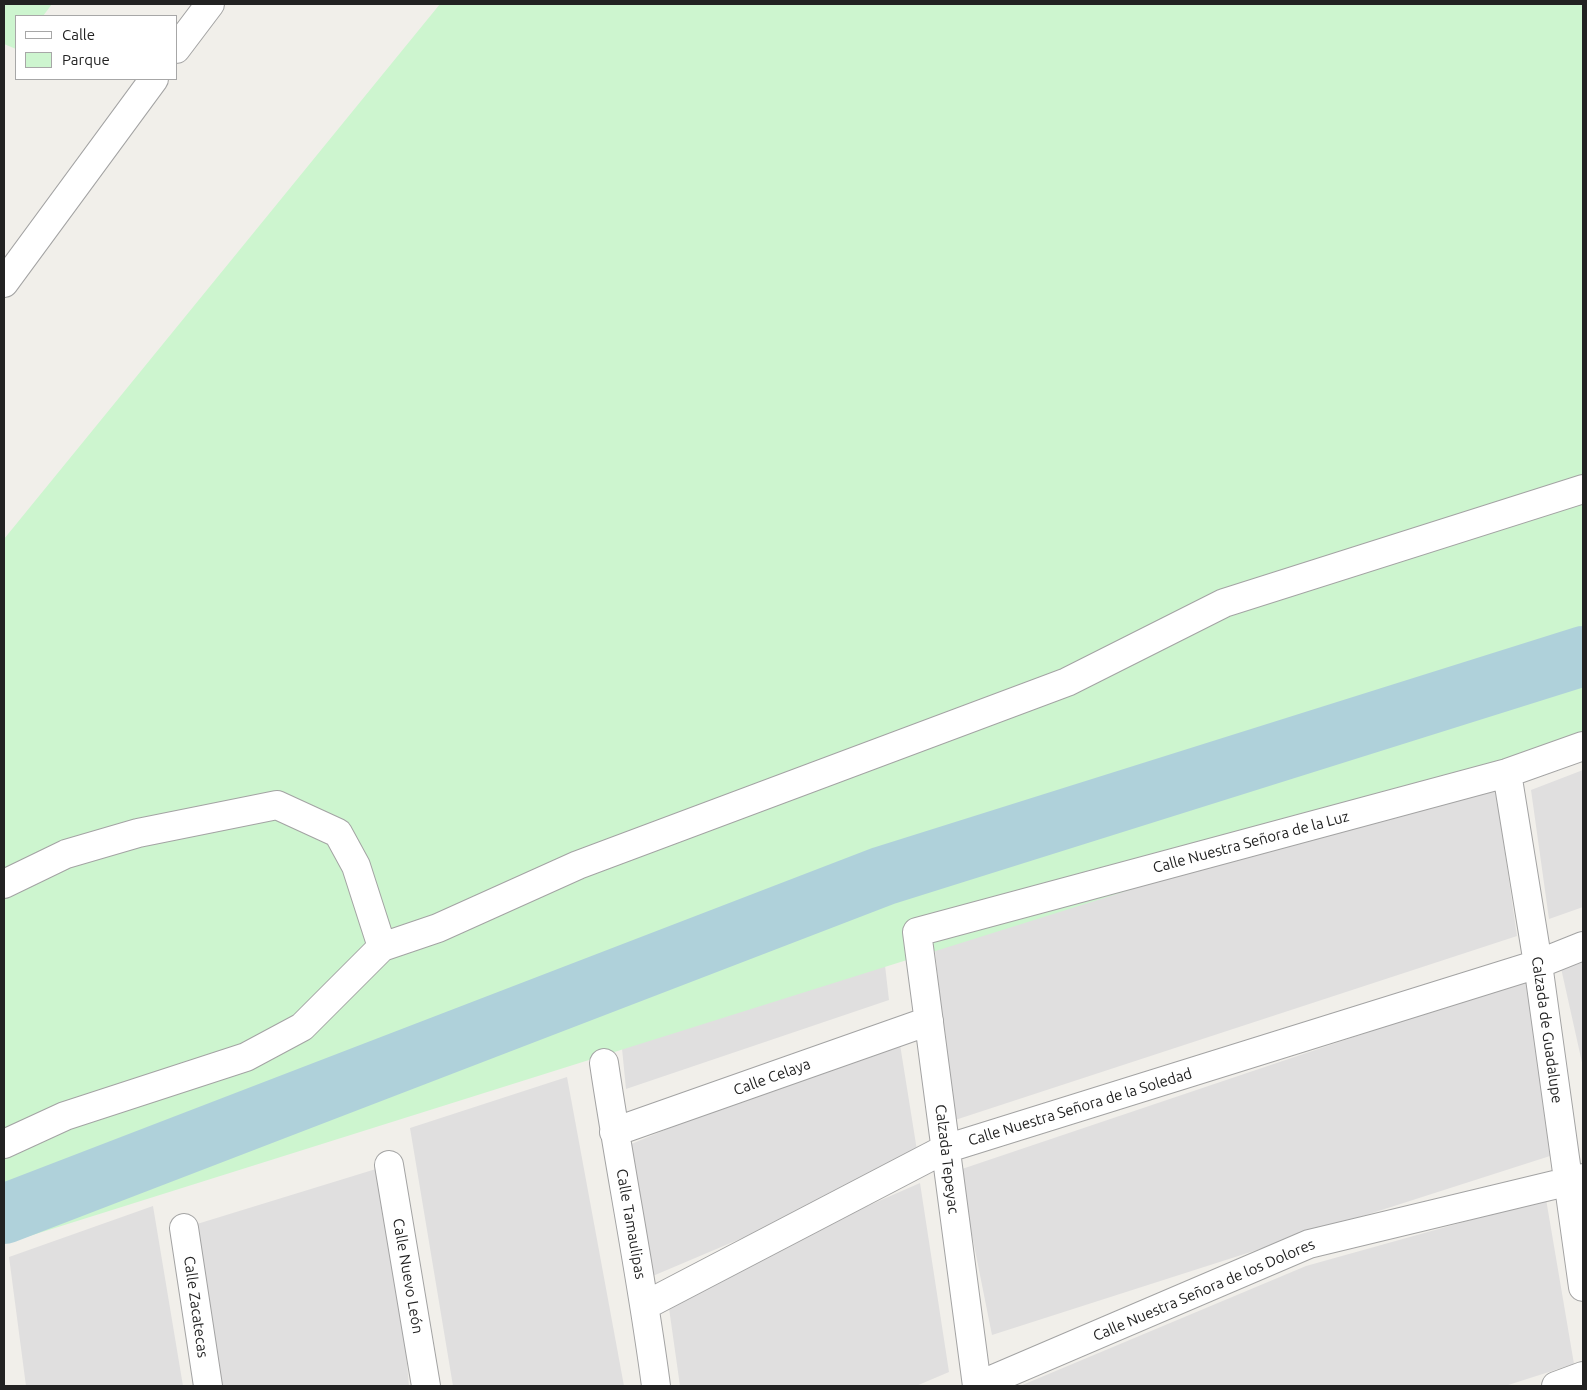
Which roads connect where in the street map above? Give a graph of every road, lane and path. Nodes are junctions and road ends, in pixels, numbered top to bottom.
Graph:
1 (210, 4) edge
2 (178, 46) edge
3 (153, 80) edge
4 (4, 283) edge
5 (1583, 489) edge
6 (1583, 746) edge
7 (1507, 773) junction
8 (4, 884) edge
9 (917, 932) joint
10 (1583, 946) edge
11 (382, 947) junction
12 (1538, 964) junction
13 (929, 1021) junction
14 (604, 1062) dead end
15 (614, 1132) junction
16 (4, 1144) edge
17 (945, 1149) junction
18 (389, 1165) dead end
19 (1577, 1180) edge
20 (184, 1228) dead end
21 (1583, 1287) edge
22 (646, 1305) junction
23 (1583, 1376) edge
24 (208, 1386) edge
25 (426, 1386) edge
26 (656, 1386) edge
27 (977, 1386) edge
28 (1556, 1386) edge

1 - 2 street
3 - 4 street
5 - 11 street
6 - 7 street, Calle Nuestra Señora de la Luz
7 - 9 street, Calle Nuestra Señora de la Luz
7 - 12 street, Calzada de Guadalupe
8 - 11 street
9 - 13 street, Calzada Tepeyac
10 - 12 street, Calle Nuestra Señora de la Soledad
11 - 16 street
12 - 17 street, Calle Nuestra Señora de la Soledad
12 - 19 street, Calzada de Guadalupe
13 - 15 street, Calle Celaya
13 - 17 street, Calzada Tepeyac
14 - 15 street, Calle Tamaulipas
15 - 22 street, Calle Tamaulipas
17 - 22 street, Calle Nuestra Señora de la Soledad
17 - 27 street, Calzada Tepeyac
18 - 25 street, Calle Nuevo León
19 - 21 street, Calzada de Guadalupe
19 - 27 street, Calle Nuestra Señora de los Dolores
20 - 24 street, Calle Zacatecas
22 - 26 street, Calle Tamaulipas
23 - 28 street

